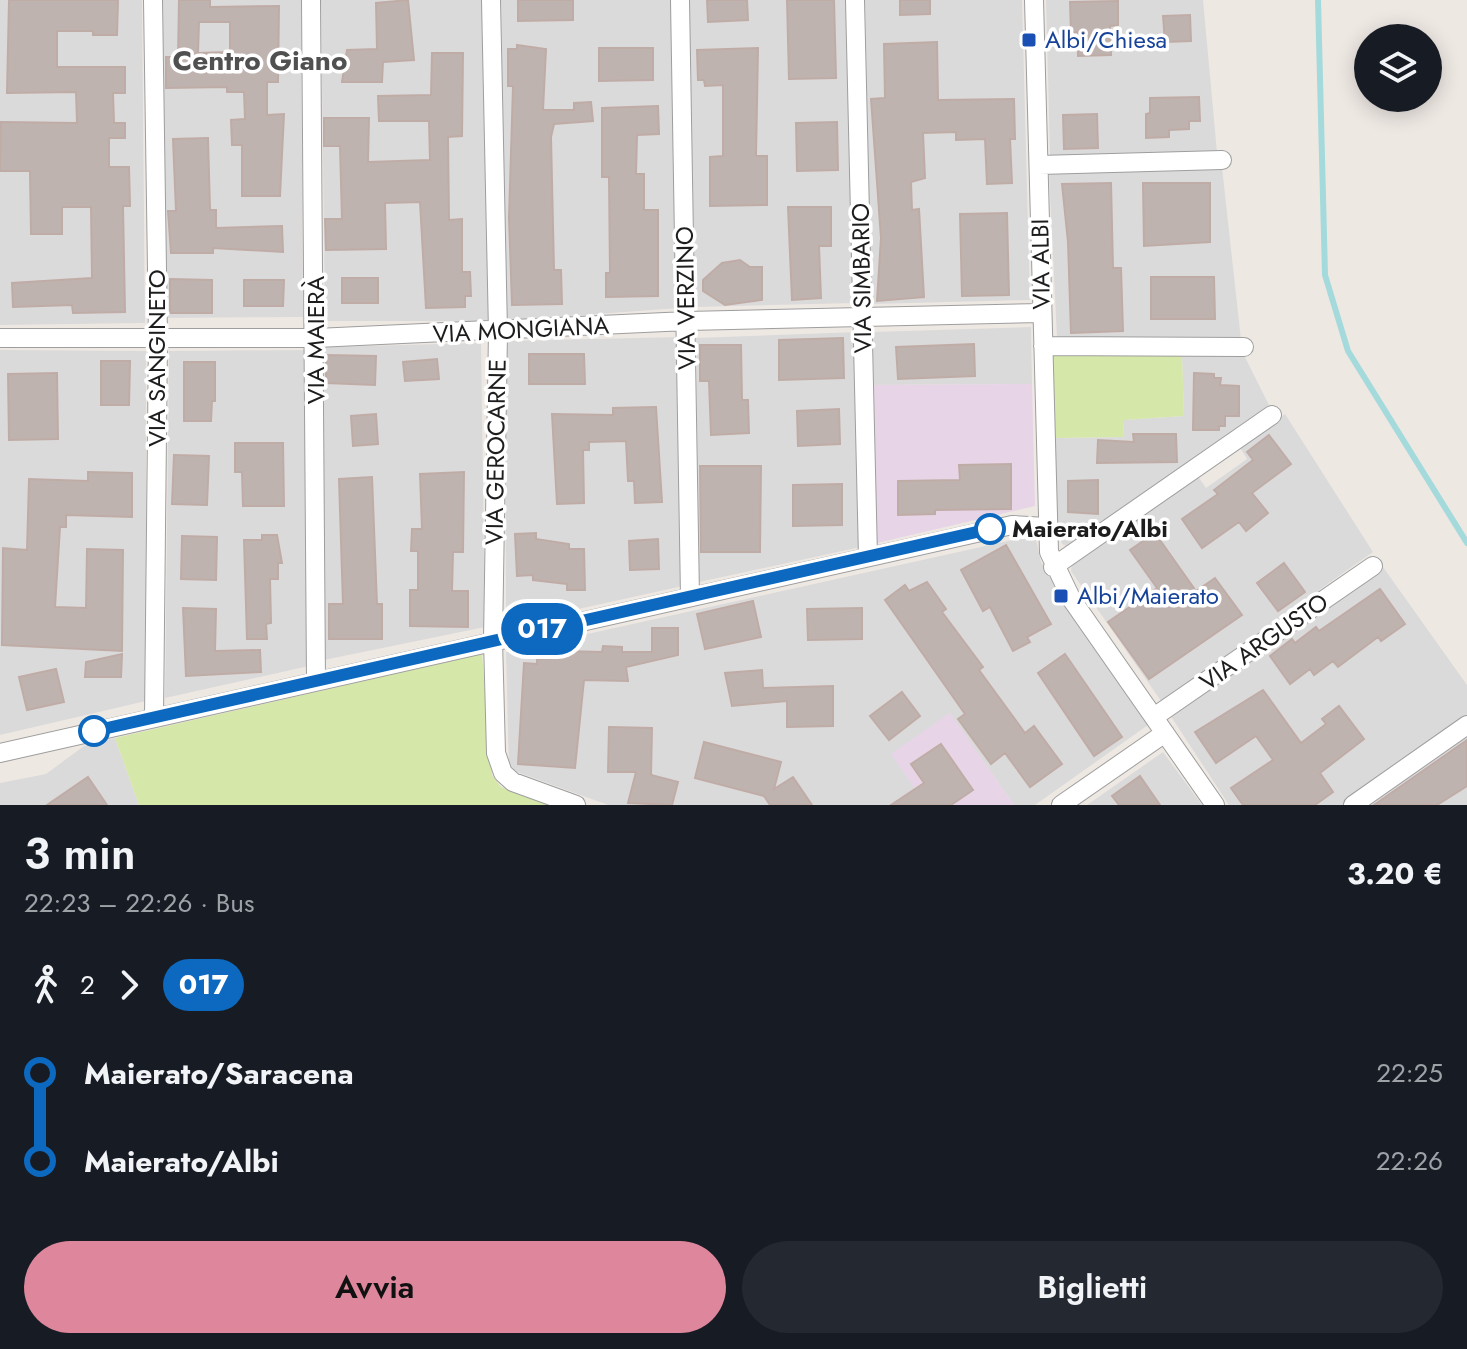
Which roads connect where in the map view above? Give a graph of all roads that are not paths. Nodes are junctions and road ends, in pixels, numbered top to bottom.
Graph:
1 (153, 0) edge
2 (311, 0) edge
3 (491, 0) edge
4 (680, 0) edge
5 (855, 0) edge
6 (1034, 0) edge
7 (1222, 160) dead end
8 (1039, 165) junction
9 (1042, 313) junction
10 (863, 318) junction
11 (687, 321) junction
12 (498, 332) junction
13 (0, 338) edge
14 (158, 338) junction
15 (316, 338) junction
16 (1043, 346) junction
17 (1244, 347) dead end
18 (1272, 415) dead end
19 (1046, 527) junction
20 (868, 557) junction
21 (1373, 566) dead end
22 (1053, 567) junction
23 (690, 597) junction
24 (493, 640) junction
25 (316, 680) junction
26 (154, 717) junction
27 (1160, 725) junction
28 (1467, 725) edge
29 (0, 753) edge
30 (576, 805) edge
31 (1061, 805) edge
32 (1215, 805) edge
33 (1353, 805) edge

1 - 14 street, VIA SANGINETO
2 - 15 street, VIA MAIERÀ
3 - 12 street, VIA GEROCARNE
4 - 11 street, VIA VERZINO
5 - 10 street, VIA SIMBARIO
6 - 8 street, VIA ALBI
7 - 8 street
8 - 9 street, VIA ALBI
9 - 10 street, VIA MONGIANA
9 - 16 street, VIA ALBI
10 - 11 street, VIA MONGIANA
10 - 20 street, VIA SIMBARIO
11 - 12 street, VIA MONGIANA
11 - 23 street, VIA VERZINO
12 - 15 street, VIA MONGIANA
12 - 24 street, VIA GEROCARNE
13 - 14 street, VIA MONGIANA
14 - 15 street, VIA MONGIANA
14 - 26 street, VIA SANGINETO
15 - 25 street, VIA MAIERÀ
16 - 17 street
16 - 19 street, VIA ALBI
18 - 22 street
19 - 20 street
19 - 22 street, VIA ALBI
20 - 23 street
21 - 27 street, VIA ARGUSTO
22 - 27 street
23 - 24 street
24 - 25 street
24 - 30 street, VIA GEROCARNE
25 - 26 street
26 - 29 street
27 - 31 street, VIA ARGUSTO
27 - 32 street
28 - 33 street

